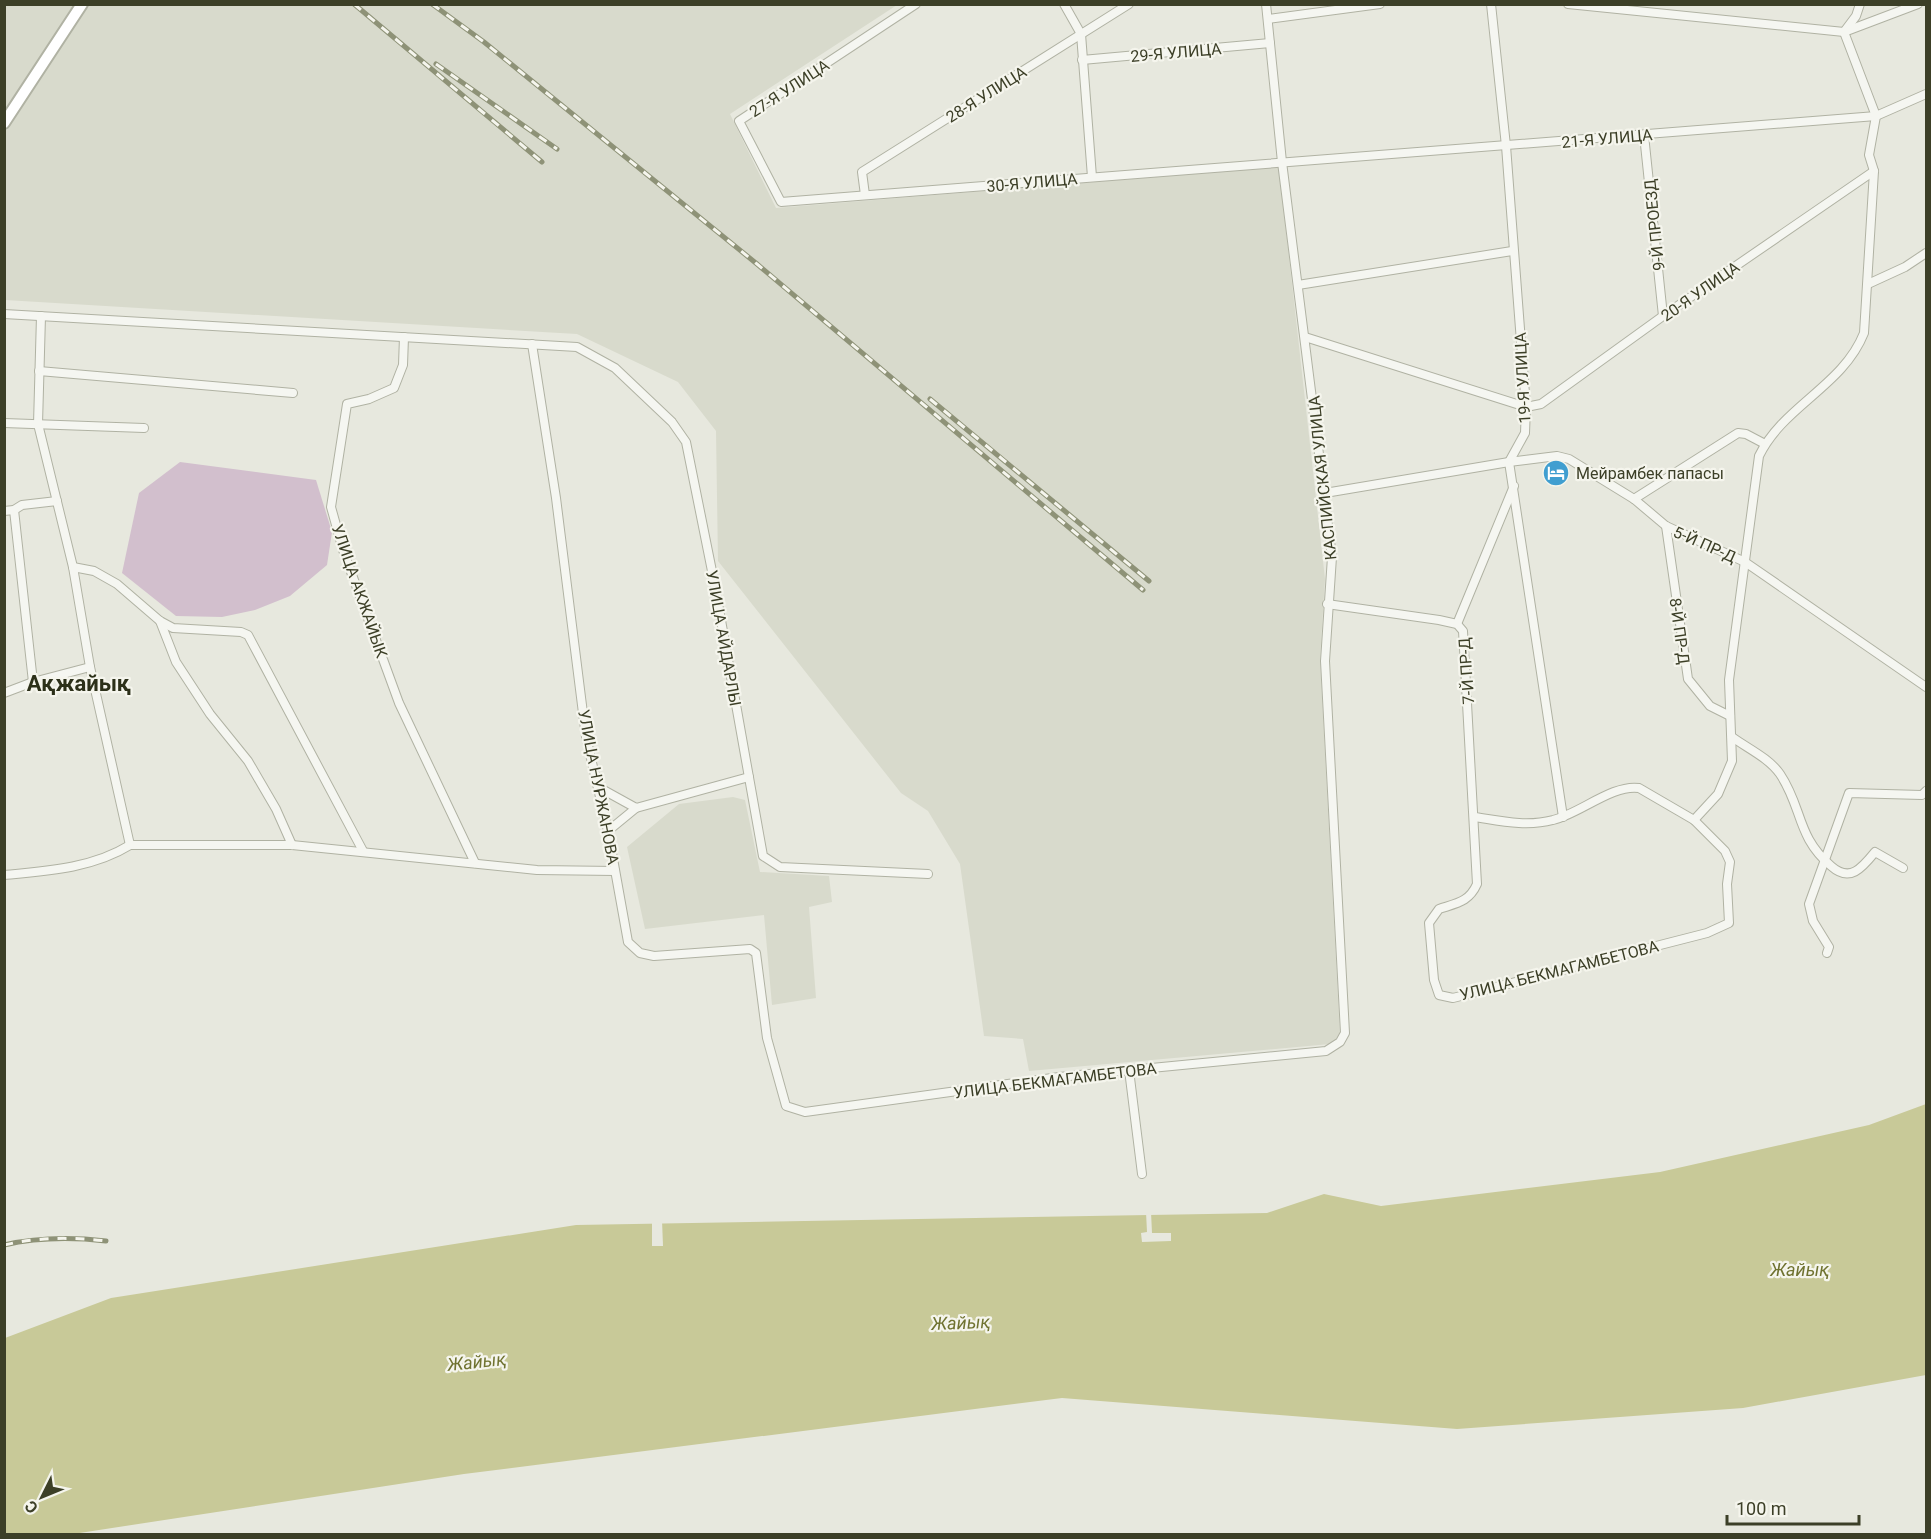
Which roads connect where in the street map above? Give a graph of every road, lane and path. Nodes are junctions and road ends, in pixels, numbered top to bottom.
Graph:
1 (82, 4) edge
2 (916, 4) edge
3 (1064, 4) edge
4 (1129, 4) edge
5 (1266, 4) edge
6 (1380, 4) edge
7 (1491, 4) edge
8 (1569, 4) edge
9 (1860, 4) edge
10 (1918, 4) edge
11 (1268, 19) junction
12 (1844, 32) junction
13 (1081, 34) junction
14 (1270, 43) junction
15 (1082, 60) junction
16 (1926, 94) edge
17 (1876, 116) junction
18 (4, 123) edge
19 (1644, 135) junction
20 (1506, 146) junction
21 (1282, 162) junction
22 (1874, 171) junction
23 (1092, 177) junction
24 (866, 195) junction
25 (781, 202) joint
26 (1512, 251) junction
27 (1926, 253) edge
28 (1868, 284) junction
29 (1298, 285) junction
30 (4, 314) edge
31 (41, 316) junction
32 (1664, 316) junction
33 (404, 337) junction
34 (1305, 337) junction
35 (532, 344) junction
36 (39, 371) junction
37 (293, 393) dead end
38 (1526, 407) junction
39 (4, 423) edge
40 (38, 424) junction
41 (144, 428) dead end
42 (1765, 444) junction
43 (1509, 462) junction
44 (1514, 485) junction
45 (1325, 493) junction
46 (1634, 499) junction
47 (57, 501) junction
48 (14, 510) junction
49 (4, 511) edge
50 (1666, 526) junction
51 (1745, 562) junction
52 (73, 567) junction
53 (1327, 604) junction
54 (160, 621) junction
55 (1457, 624) junction
56 (90, 667) junction
57 (33, 682) junction
58 (1926, 687) edge
59 (4, 693) edge
60 (1730, 716) junction
61 (1732, 737) junction
62 (748, 777) junction
63 (598, 787) junction
64 (1926, 791) edge
65 (636, 808) junction
66 (1475, 817) junction
67 (1563, 817) junction
68 (1694, 820) junction
69 (608, 831) junction
70 (130, 845) junction
71 (292, 845) junction
72 (363, 851) junction
73 (1825, 862) junction
74 (475, 863) junction
75 (1902, 868) dead end
76 (615, 871) junction
77 (928, 874) dead end
78 (4, 875) edge
79 (1827, 953) dead end
80 (1326, 1051) joint
81 (1129, 1070) junction
82 (786, 1106) joint
83 (1142, 1174) dead end

1 - 18 main road
2 - 25 street, 27-Я УЛИЦА
3 - 13 street
4 - 13 street, 28-Я УЛИЦА
5 - 11 street, КАСПИЙСКАЯ УЛИЦА
6 - 11 street
7 - 20 street, 19-Я УЛИЦА
8 - 12 street
9 - 12 street
10 - 12 street
11 - 14 street, КАСПИЙСКАЯ УЛИЦА
12 - 17 street
13 - 15 street
13 - 24 street, 28-Я УЛИЦА
14 - 15 street, 29-Я УЛИЦА
14 - 21 street, КАСПИЙСКАЯ УЛИЦА
15 - 23 street
16 - 17 street, 21-Я УЛИЦА
17 - 19 street, 21-Я УЛИЦА
17 - 22 street
19 - 20 street, 21-Я УЛИЦА
19 - 32 street, 9-Й ПРОЕЗД
20 - 21 street, 21-Я УЛИЦА
20 - 26 street, 19-Я УЛИЦА
21 - 23 street, 30-Я УЛИЦА
21 - 29 street, КАСПИЙСКАЯ УЛИЦА
22 - 28 street
22 - 32 street, 20-Я УЛИЦА
23 - 24 street, 30-Я УЛИЦА
24 - 25 street, 30-Я УЛИЦА
26 - 29 street
26 - 38 street, 19-Я УЛИЦА
27 - 28 street
28 - 42 street
29 - 34 street, КАСПИЙСКАЯ УЛИЦА
30 - 31 street, УЛИЦА АЙДАРЛЫ
31 - 33 street, УЛИЦА АЙДАРЛЫ
31 - 36 street
32 - 38 street, 20-Я УЛИЦА
33 - 35 street, УЛИЦА АЙДАРЛЫ
33 - 74 street, УЛИЦА АКЖАЙЫК
34 - 38 street
34 - 45 street, КАСПИЙСКАЯ УЛИЦА
35 - 62 street, УЛИЦА АЙДАРЛЫ
35 - 63 street, УЛИЦА НУРЖАНОВА
36 - 37 street
36 - 40 street
38 - 43 street, 19-Я УЛИЦА
39 - 40 street
40 - 41 street
40 - 47 street
42 - 46 street
42 - 51 street
43 - 44 street
43 - 45 street, 5-Й ПР-Д
43 - 46 street, 5-Й ПР-Д
44 - 55 street
44 - 67 street
45 - 53 street, КАСПИЙСКАЯ УЛИЦА
46 - 50 street, 5-Й ПР-Д
47 - 48 street
47 - 52 street
48 - 49 street
48 - 57 street
50 - 51 street, 5-Й ПР-Д
50 - 60 street, 8-Й ПР-Д
51 - 58 street, 5-Й ПР-Д
51 - 60 street
52 - 54 street
52 - 56 street
53 - 55 street, 7-Й ПР-Д
53 - 80 street, КАСПИЙСКАЯ УЛИЦА
54 - 71 street
54 - 72 street
55 - 66 street, 7-Й ПР-Д
56 - 57 street
56 - 70 street
57 - 59 street
60 - 61 street
61 - 68 street
61 - 73 street
62 - 65 street
62 - 77 street, УЛИЦА АЙДАРЛЫ
63 - 65 street
63 - 69 street, УЛИЦА НУРЖАНОВА
64 - 73 street
65 - 69 street
66 - 67 street
66 - 68 street, УЛИЦА БЕКМАГАМБЕТОВА
67 - 68 street
69 - 76 street, УЛИЦА НУРЖАНОВА
70 - 71 street
70 - 78 street
71 - 72 street
72 - 74 street
73 - 75 street
73 - 79 street
74 - 76 street
76 - 82 street, УЛИЦА НУРЖАНОВА
80 - 81 street, УЛИЦА БЕКМАГАМБЕТОВА
81 - 82 street, УЛИЦА БЕКМАГАМБЕТОВА
81 - 83 street

